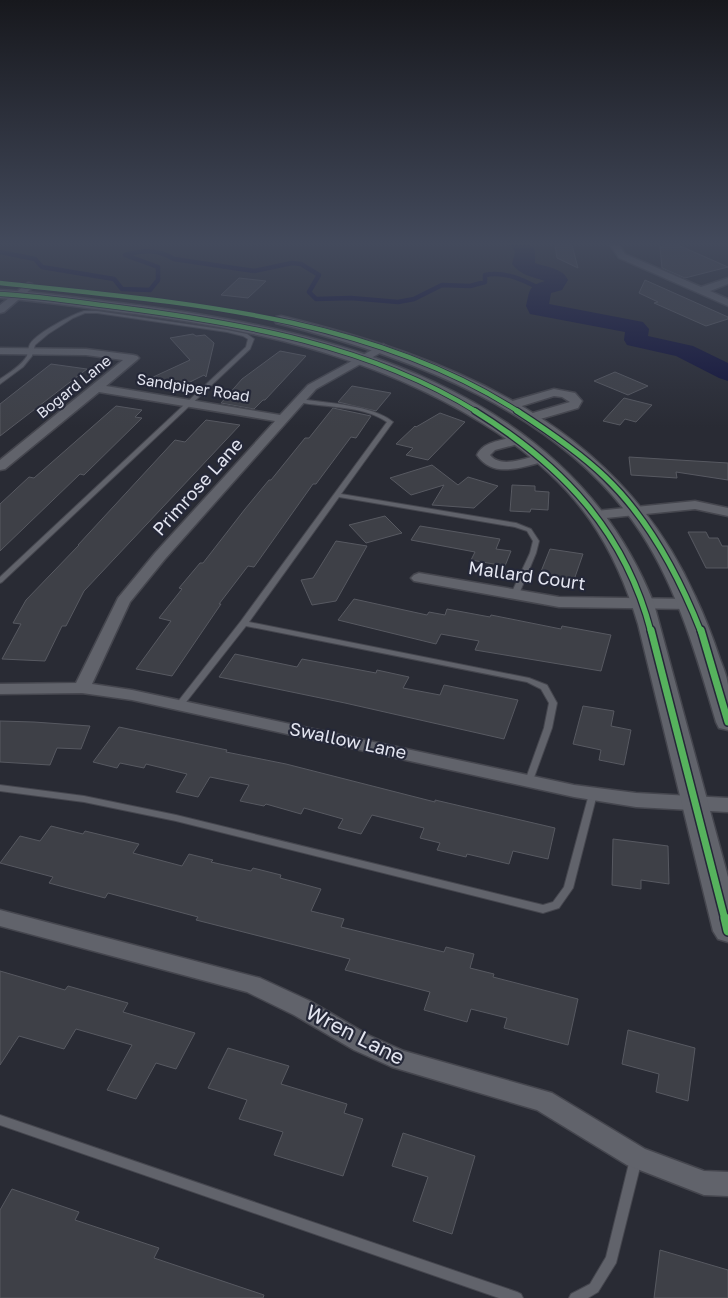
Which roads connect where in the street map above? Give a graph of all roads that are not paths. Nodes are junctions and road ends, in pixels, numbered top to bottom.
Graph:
1 (122, 306) edge
2 (194, 306) edge
3 (383, 347) junction
4 (0, 351) edge
5 (31, 352) junction
6 (364, 359) junction
7 (0, 382) edge
8 (98, 388) junction
9 (300, 402) junction
10 (188, 403) junction
11 (509, 406) junction
12 (530, 418) junction
13 (284, 419) junction
14 (518, 440) junction
15 (541, 458) junction
16 (0, 466) edge
17 (338, 495) junction
18 (634, 510) junction
19 (728, 512) edge
20 (596, 515) junction
21 (419, 578) dead end
22 (0, 581) edge
23 (516, 594) junction
24 (690, 604) junction
25 (644, 605) junction
26 (244, 623) junction
27 (82, 688) junction
28 (0, 689) edge
29 (180, 704) junction
30 (728, 722) edge
31 (529, 781) junction
32 (0, 788) edge
33 (593, 794) junction
34 (696, 804) junction
35 (728, 805) edge
36 (0, 918) edge
37 (728, 931) edge
38 (0, 1120) edge
39 (636, 1158) junction
40 (728, 1184) edge
41 (517, 1298) edge
42 (575, 1298) edge

1 - 6 main road
2 - 3 main road
3 - 6 street, Primrose Lane
3 - 11 main road
4 - 5 street, Bogard Lane
5 - 7 lane
5 - 8 street, Bogard Lane
5 - 10 lane
6 - 9 street, Primrose Lane
6 - 14 main road
8 - 10 street, Sandpiper Road
8 - 16 street, Bogard Lane
9 - 13 street, Primrose Lane
9 - 17 lane
10 - 13 street, Sandpiper Road
10 - 22 lane
11 - 12 main road
11 - 12 street
12 - 18 main road
13 - 27 street, Primrose Lane
14 - 15 main road
14 - 15 street
15 - 20 main road
17 - 23 lane
17 - 26 lane
18 - 19 street
18 - 20 street
18 - 24 main road
20 - 25 main road
21 - 23 street, Mallard Court
23 - 25 street, Mallard Court
24 - 25 street, Mallard Court
24 - 30 main road
25 - 34 main road
26 - 29 lane
26 - 31 lane
27 - 28 street, Swallow Lane
27 - 29 street, Swallow Lane
29 - 31 street, Swallow Lane
31 - 33 street, Swallow Lane
32 - 33 lane
33 - 34 street, Swallow Lane
34 - 35 street, Swallow Lane
34 - 37 main road
36 - 39 street, Wren Lane
38 - 41 lane
39 - 40 street, Wren Lane
39 - 42 lane

